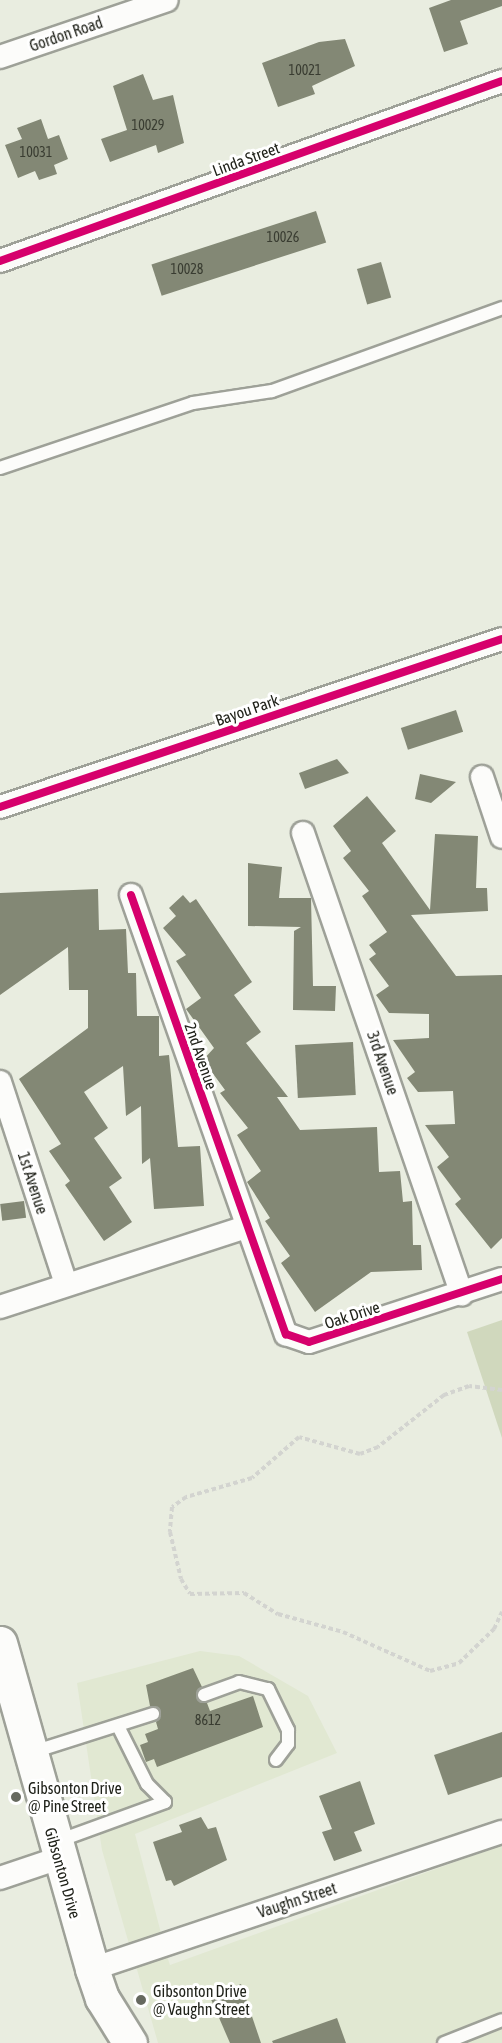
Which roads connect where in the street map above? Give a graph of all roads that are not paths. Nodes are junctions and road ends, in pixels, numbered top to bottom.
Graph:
1 (167, 0) edge
2 (0, 57) edge
3 (502, 81) edge
4 (0, 261) edge
5 (502, 308) edge
6 (0, 468) edge
7 (502, 639) edge
8 (482, 777) dead end
9 (0, 807) edge
10 (303, 833) dead end
11 (502, 837) edge
12 (130, 895) dead end
13 (0, 1082) edge
14 (246, 1227) junction
15 (502, 1279) edge
16 (66, 1284) junction
17 (462, 1294) junction
18 (0, 1307) edge
19 (0, 1642) edge
20 (204, 1695) dead end
21 (153, 1714) dead end
22 (119, 1728) junction
23 (29, 1753) junction
24 (276, 1760) dead end
25 (502, 1832) edge
26 (57, 1850) junction
27 (0, 1878) edge
28 (97, 1984) junction
29 (502, 2020) edge
30 (105, 2043) edge
31 (130, 2043) edge
32 (444, 2043) edge

1 - 2 street, Gordon Road
3 - 4 street, Linda Street
5 - 6 lane
7 - 9 street, Bayou Park
8 - 11 street
10 - 17 street, 3rd Avenue
12 - 14 street, 2nd Avenue
13 - 16 street, 1st Avenue
14 - 16 street
14 - 17 street, Oak Drive
15 - 17 street, Oak Drive
16 - 18 street
19 - 23 main road, Gibsonton Drive
20 - 24 lane
21 - 22 lane
22 - 23 lane
22 - 26 lane
23 - 26 main road, Gibsonton Drive
25 - 28 street, Vaughn Street
26 - 27 street
26 - 28 main road, Gibsonton Drive
28 - 30 main road, Gibsonton Drive
28 - 31 main road, Gibsonton Drive
29 - 32 lane

